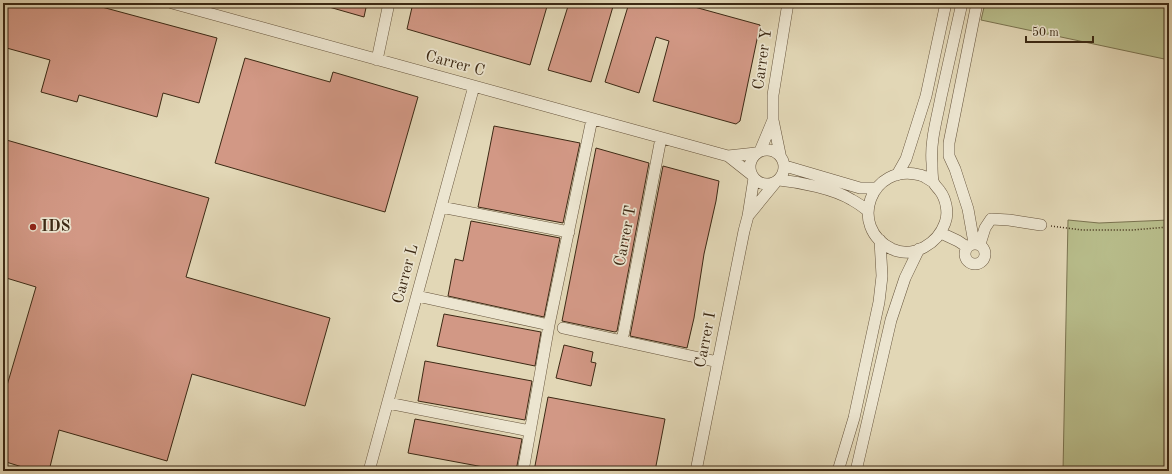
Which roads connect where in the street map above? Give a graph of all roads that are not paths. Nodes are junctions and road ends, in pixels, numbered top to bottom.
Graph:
1 (172, 3) edge
2 (389, 3) edge
3 (788, 3) edge
4 (946, 3) edge
5 (962, 3) edge
6 (977, 3) edge
7 (377, 60) junction
8 (474, 86) junction
9 (592, 119) junction
10 (773, 120) junction
11 (661, 138) junction
12 (758, 152) junction
13 (780, 154) junction
14 (728, 156) junction
15 (785, 166) junction
16 (897, 175) junction
17 (753, 177) junction
18 (777, 182) junction
19 (933, 182) junction
20 (877, 188) junction
21 (441, 207) junction
22 (868, 211) junction
23 (748, 216) junction
24 (1041, 225) road end
25 (569, 232) junction
26 (941, 234) junction
27 (880, 240) junction
28 (974, 245) junction
29 (919, 249) junction
30 (417, 296) junction
31 (549, 325) junction
32 (563, 328) dead end
33 (622, 341) junction
34 (718, 362) junction
35 (388, 403) junction
36 (530, 431) junction
37 (369, 471) edge
38 (523, 471) edge
39 (696, 471) edge
40 (838, 471) edge
41 (856, 471) edge

1 - 7 street, Carrer C
2 - 7 street
3 - 10 street, Carrer Y
4 - 16 street
5 - 19 street
6 - 28 street
7 - 8 street, Carrer C
8 - 9 street, Carrer C
8 - 21 street, Carrer L
9 - 11 street, Carrer C
9 - 25 street
10 - 12 street, Carrer Y
10 - 13 street, Carrer Y
11 - 14 street, Carrer C
11 - 33 street, Carrer T
12 - 13 street
12 - 14 street, Carrer C
12 - 17 street
13 - 15 street
14 - 17 street, Carrer C
15 - 18 street
15 - 20 street
16 - 19 street
16 - 20 street
17 - 18 street
17 - 23 street, Carrer I
18 - 22 street
18 - 23 street, Carrer I
19 - 26 street
20 - 22 street
21 - 25 street
21 - 30 street, Carrer L
22 - 27 street
23 - 34 street, Carrer I
24 - 28 street
25 - 31 street
26 - 28 street
26 - 29 street
27 - 29 street
27 - 40 street
29 - 41 street
30 - 31 street
30 - 35 street, Carrer L
31 - 36 street
32 - 33 street
33 - 34 street
34 - 39 street, Carrer I
35 - 36 street
35 - 37 street, Carrer L
36 - 38 street

